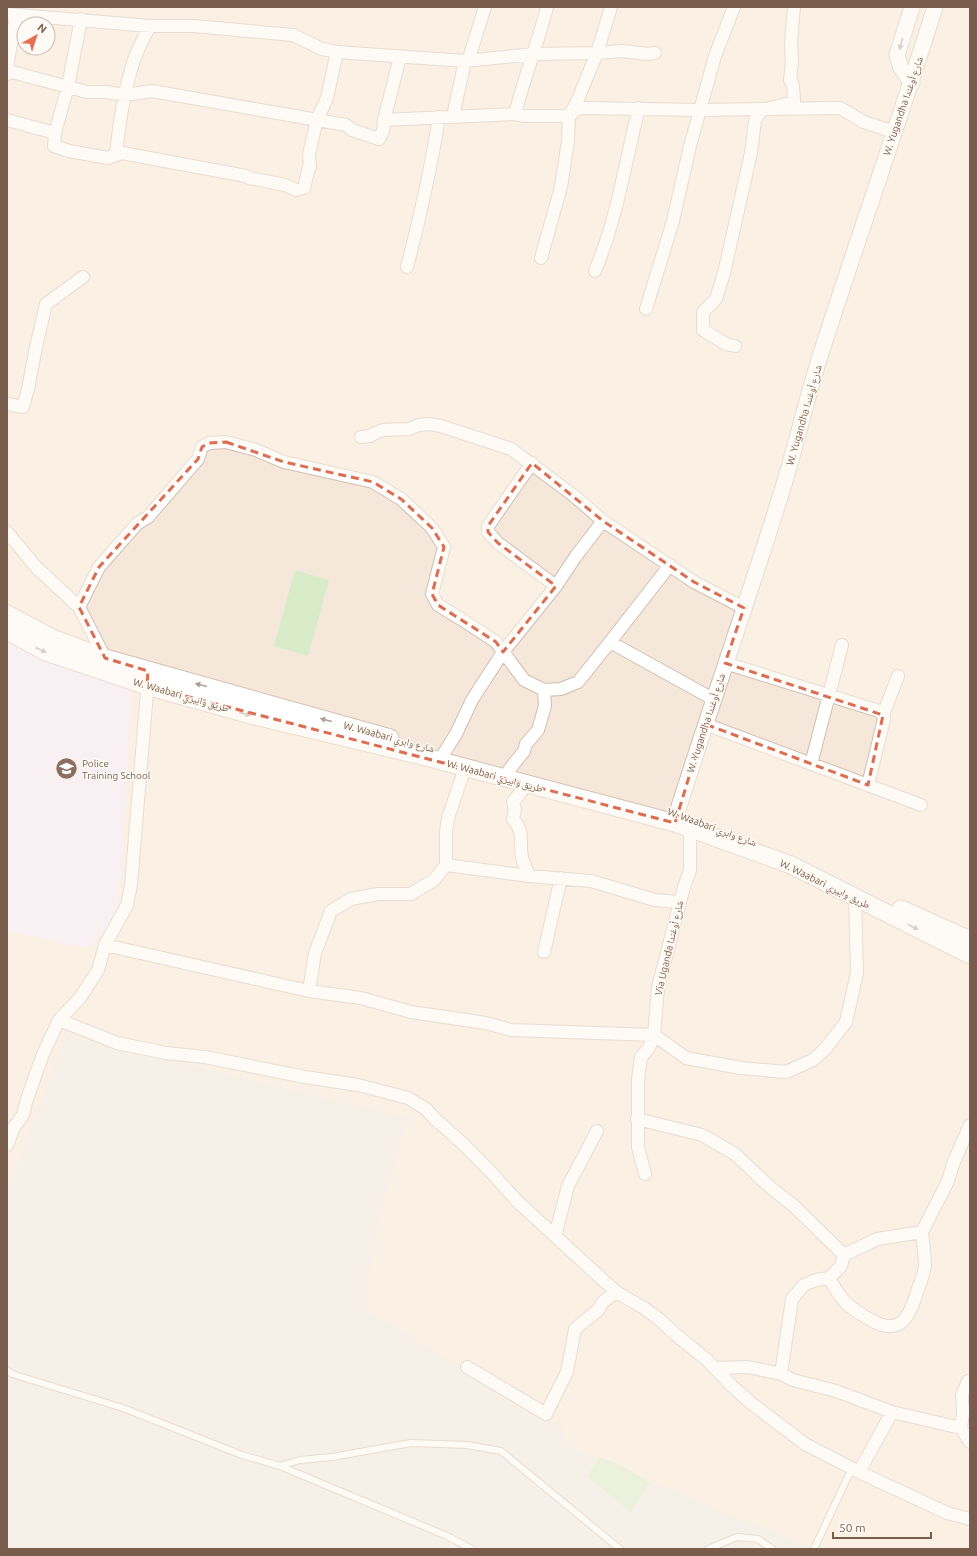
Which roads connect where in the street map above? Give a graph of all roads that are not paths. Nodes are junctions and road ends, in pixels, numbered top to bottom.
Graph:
1 (484, 7) edge
2 (547, 7) edge
3 (611, 7) edge
4 (734, 7) edge
5 (794, 7) edge
6 (912, 7) edge
7 (935, 7) edge
8 (12, 14) edge
9 (81, 19) junction
10 (150, 26) junction
11 (337, 52) junction
12 (597, 53) junction
13 (655, 53) dead end
14 (534, 54) junction
15 (400, 57) junction
16 (465, 61) junction
17 (7, 66) edge
18 (7, 74) edge
19 (912, 83) junction
20 (68, 86) junction
21 (124, 95) junction
22 (639, 108) junction
23 (701, 110) junction
24 (762, 110) junction
25 (515, 114) junction
26 (453, 116) junction
27 (569, 116) junction
28 (439, 117) junction
29 (7, 120) edge
30 (317, 120) junction
31 (384, 120) junction
32 (894, 132) junction
33 (55, 133) junction
34 (116, 155) junction
35 (541, 258) dead end
36 (407, 267) dead end
37 (595, 271) dead end
38 (83, 277) dead end
39 (646, 309) dead end
40 (735, 346) dead end
41 (7, 404) edge
42 (361, 437) dead end
43 (532, 463) junction
44 (603, 521) junction
45 (7, 532) edge
46 (670, 565) junction
47 (556, 586) junction
48 (80, 607) junction
49 (744, 608) junction
50 (7, 614) edge
51 (7, 632) edge
52 (610, 642) junction
53 (842, 645) dead end
54 (503, 652) junction
55 (105, 658) junction
56 (725, 664) junction
57 (898, 676) dead end
58 (148, 678) junction
59 (544, 690) junction
60 (829, 696) junction
61 (713, 699) junction
62 (883, 715) junction
63 (705, 724) junction
64 (444, 753) junction
65 (811, 764) junction
66 (465, 768) junction
67 (509, 770) junction
68 (526, 785) junction
69 (868, 785) junction
70 (921, 805) dead end
71 (681, 822) junction
72 (446, 865) junction
73 (529, 876) junction
74 (561, 878) junction
75 (855, 898) junction
76 (679, 902) junction
77 (970, 940) edge
78 (105, 945) junction
79 (544, 952) dead end
80 (970, 955) edge
81 (309, 990) junction
82 (59, 1020) junction
83 (654, 1035) junction
84 (637, 1119) junction
85 (970, 1125) edge
86 (597, 1131) dead end
87 (7, 1145) edge
88 (645, 1174) dead end
89 (922, 1232) junction
90 (555, 1236) junction
91 (844, 1255) junction
92 (829, 1278) junction
93 (616, 1292) junction
94 (467, 1367) dead end
95 (716, 1368) junction
96 (7, 1370) edge
97 (781, 1374) junction
98 (968, 1381) dead end
99 (892, 1412) junction
100 (961, 1428) junction
101 (970, 1442) edge
102 (280, 1466) junction
103 (856, 1470) junction
104 (970, 1518) edge
105 (472, 1549) edge
106 (620, 1549) edge
107 (708, 1549) edge
108 (772, 1549) edge
109 (814, 1549) edge

1 - 16 street
2 - 14 street
3 - 12 street
4 - 23 street
5 - 24 street
6 -> 19 street
7 - 19 street, W. Yugandha شارع أوغندا
8 - 9 street
8 - 17 street
9 - 10 street
9 - 20 street
10 - 11 street
10 - 21 street
11 - 15 street
11 - 30 street
12 - 13 street
12 - 14 street
12 - 27 street
14 - 16 street
14 - 25 street
15 - 16 street
15 - 31 street
16 - 26 street
18 - 20 street
19 - 32 street, W. Yugandha شارع أوغندا
20 - 21 street
20 - 33 street
21 - 30 street
21 - 34 street
22 - 23 street
22 - 27 street
22 - 37 street
23 - 24 street
23 - 39 street
24 - 32 street
24 - 40 street
25 - 26 street
25 - 27 street
26 - 28 street
27 - 35 street
28 - 31 street
28 - 36 street
29 - 33 street
30 - 31 street
30 - 34 street
32 - 49 street, W. Yugandha شارع أوغندا
33 - 34 street
38 - 41 street
42 - 43 street
43 - 44 street
43 - 47 street
44 - 46 street
44 - 47 street
45 - 48 street
46 - 49 street
46 - 52 street
47 - 54 street
48 - 54 street
48 - 55 street
49 - 56 street, W. Yugandha شارع أوغندا
50 - 55 main road, W. Waabari شارع وابري
51 -> 58 main road, W. Waabari طريق وابيري
52 - 59 street
52 - 61 street
53 - 60 street
54 - 59 street
54 - 64 street
55 - 58 main road, W. Waabari شارع وابري
56 - 60 street
56 - 61 street, W. Yugandha شارع أوغندا
57 - 62 street
64 -> 58 main road, W. Waabari شارع وابري
58 -> 66 main road, W. Waabari طريق وابيري
58 - 78 street
59 - 67 street
60 - 62 street
60 - 65 street
61 - 63 street, W. Yugandha شارع أوغندا
62 - 69 street
63 - 65 street
63 - 71 street, W. Yugandha شارع أوغندا
64 - 67 main road, W. Waabari شارع وابري
65 - 69 street
66 - 68 main road, W. Waabari طريق وابيري
66 - 72 street
67 - 71 main road, W. Waabari شارع وابري
68 - 71 main road, W. Waabari طريق وابيري
68 - 73 street
69 - 70 street
71 - 75 main road, W. Waabari طريق وابيري
71 - 76 street, Via Uganda شارع أوغندا
71 - 77 main road, W. Waabari شارع وابري
72 - 73 street
72 - 81 street
73 - 74 street
74 - 76 street
74 - 79 street
75 -> 80 main road, W. Waabari طريق وابيري
75 - 83 street
76 - 83 street, Via Uganda شارع أوغندا
78 - 81 street
78 - 82 street
81 - 83 street
82 - 87 street
82 - 90 street
83 - 84 street
84 - 88 street
84 - 91 street
85 - 89 street
86 - 90 street
89 - 91 street
89 - 92 street
90 - 93 street
91 - 92 street
92 - 97 street
93 - 94 street
93 - 95 street
95 - 97 street
95 - 103 street
96 - 102 lane
97 - 99 street
98 - 100 street
99 - 100 street
99 - 103 street
100 - 101 street
102 - 105 lane
102 - 106 lane
103 - 104 street
103 - 109 lane
107 - 108 lane

